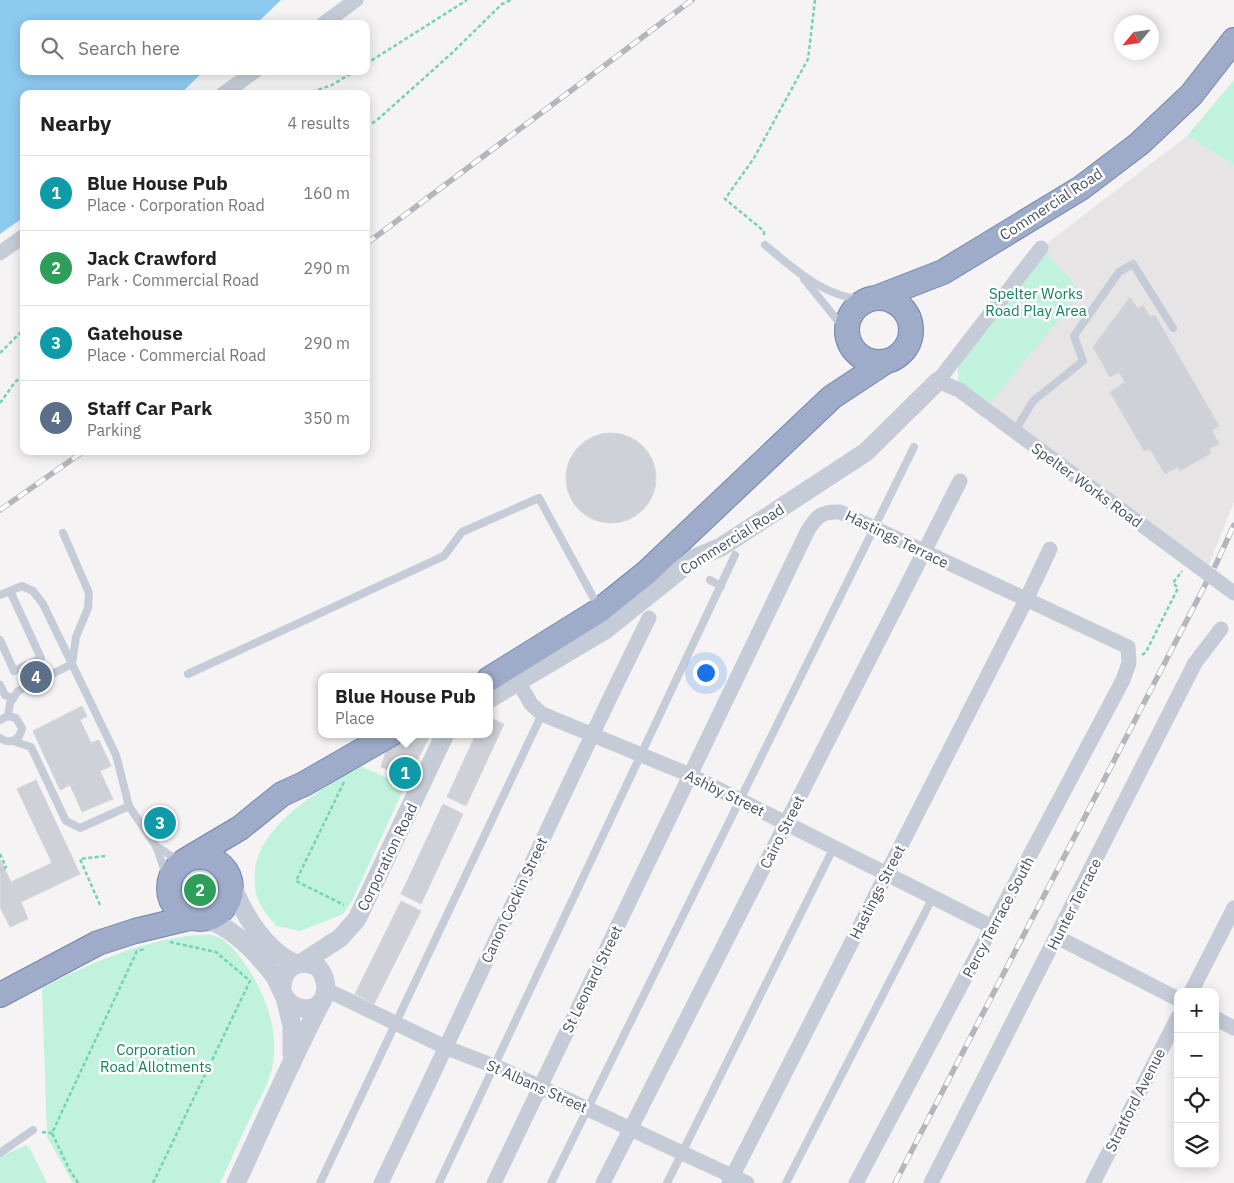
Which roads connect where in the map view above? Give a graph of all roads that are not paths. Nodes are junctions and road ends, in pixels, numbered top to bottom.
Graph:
1 (356, 0) edge
2 (328, 20) edge
3 (1234, 40) edge
4 (249, 75) edge
5 (229, 90) edge
6 (20, 239) edge
7 (765, 245) road end
8 (1041, 248) dead end
9 (0, 253) edge
10 (943, 272) junction
11 (802, 276) junction
12 (872, 299) junction
13 (1173, 328) dead end
14 (847, 335) junction
15 (910, 336) junction
16 (885, 362) junction
17 (938, 381) junction
18 (832, 397) junction
19 (1015, 431) junction
20 (914, 447) dead end
21 (960, 481) dead end
22 (874, 528) junction
23 (63, 533) dead end
24 (1050, 549) dead end
25 (924, 553) junction
26 (735, 555) dead end
27 (710, 580) dead end
28 (722, 586) junction
29 (10, 591) junction
30 (1234, 593) edge
31 (0, 595) edge
32 (1026, 600) junction
33 (600, 610) junction
34 (649, 618) dead end
35 (1221, 629) dead end
36 (0, 640) edge
37 (1128, 647) joint
38 (72, 664) junction
39 (188, 674) dead end
40 (493, 677) edge
41 (519, 682) junction
42 (0, 685) edge
43 (493, 697) edge
44 (12, 698) junction
45 (542, 714) junction
46 (4, 718) edge
47 (590, 736) junction
48 (0, 738) edge
49 (384, 738) edge
50 (443, 739) edge
51 (13, 741) junction
52 (641, 756) junction
53 (690, 775) junction
54 (741, 801) junction
55 (129, 806) junction
56 (786, 823) junction
57 (240, 828) junction
58 (156, 846) junction
59 (834, 847) junction
60 (184, 862) junction
61 (886, 874) junction
62 (230, 880) junction
63 (170, 890) junction
64 (933, 897) junction
65 (1234, 908) edge
66 (198, 918) junction
67 (992, 927) junction
68 (135, 931) junction
69 (1057, 937) junction
70 (340, 938) junction
71 (300, 963) junction
72 (1193, 988) edge
73 (1, 990) edge
74 (325, 991) junction
75 (283, 993) junction
76 (1174, 996) edge
77 (1219, 1020) edge
78 (395, 1023) junction
79 (1174, 1026) edge
80 (1234, 1028) edge
81 (447, 1048) junction
82 (292, 1058) junction
83 (494, 1066) junction
84 (540, 1087) junction
85 (588, 1108) junction
86 (630, 1128) junction
87 (33, 1130) dead end
88 (682, 1152) junction
89 (0, 1153) edge
90 (731, 1179) edge
91 (236, 1183) edge
92 (320, 1183) edge
93 (381, 1183) edge
94 (439, 1183) edge
95 (494, 1183) edge
96 (551, 1183) edge
97 (603, 1183) edge
98 (667, 1183) edge
99 (747, 1183) edge
100 (786, 1183) edge
101 (856, 1183) edge
102 (931, 1183) edge
103 (1093, 1183) edge

1 - 2 street
3 - 10 highway, Commercial Road
4 - 5 street
6 - 9 street
7 - 11 lane
8 - 17 street
10 - 12 highway, Commercial Road
10 - 15 highway, Commercial Road
11 - 12 lane
11 - 14 lane
12 - 14 highway
12 - 15 highway
13 - 19 lane
14 - 16 highway
14 - 18 highway, Commercial Road
15 - 16 highway
16 - 18 highway, Commercial Road
17 - 19 street, Spelter Works Road
17 - 41 street, Commercial Road
18 - 33 highway, Commercial Road
19 - 30 street, Spelter Works Road, bridge
20 - 22 lane
21 - 25 street, Cairo Street
22 - 25 street, Hastings Terrace
22 - 53 street, Hastings Terrace
22 - 54 lane
23 - 38 lane
24 - 32 street, Hastings Street
25 - 32 street, Hastings Terrace
25 - 56 street, Cairo Street
26 - 28 lane
27 - 28 lane
28 - 52 lane
29 - 31 lane
29 - 36 lane
29 - 38 lane
32 - 37 street, Hastings Terrace
32 - 61 street, Hastings Street
33 - 39 lane
33 - 40 highway, Commercial Road
34 - 47 street, Canon Cockin Street
35 - 69 street, Hunter Terrace
37 - 67 street, Percy Terrace South
38 - 44 lane
38 - 55 lane
41 - 43 street, Commercial Road
41 - 45 street, Ashby Street
42 - 44 lane
44 - 46 lane
45 - 47 street, Ashby Street
45 - 78 lane
46 - 51 lane
47 - 52 street, Ashby Street
47 - 81 street, Canon Cockin Street
48 - 51 lane
49 - 57 highway
50 - 70 street, Corporation Road
51 - 55 lane
52 - 53 street, Ashby Street
52 - 83 lane
53 - 54 street, Ashby Street
53 - 84 street, St Leonard Street
54 - 56 street, Ashby Street
54 - 85 lane
55 - 58 lane
56 - 59 street, Ashby Street
56 - 86 street, Cairo Street
57 - 60 highway
57 - 62 highway
58 - 60 lane
58 - 63 lane
59 - 61 street, Ashby Street
59 - 88 lane
60 - 62 highway
60 - 63 highway
61 - 64 street, Ashby Street
61 - 90 street, Hastings Street
62 - 66 highway
62 - 71 street
63 - 66 highway
63 - 68 highway
64 - 67 street, Ashby Street
64 - 100 lane
65 - 72 street
66 - 68 highway
66 - 75 street, Corporation Road
67 - 101 street, Percy Terrace South
68 - 73 highway
69 - 76 street
69 - 102 street, Hunter Terrace
70 - 71 street, Corporation Road
70 - 74 street, Corporation Road
71 - 74 street
71 - 75 street, Corporation Road
74 - 75 street
74 - 78 street, St Albans Street
74 - 82 street, Corporation Road
75 - 82 street, Corporation Road
77 - 80 street
78 - 81 street, St Albans Street
78 - 92 lane
79 - 103 street, Stratford Avenue
81 - 83 street, St Albans Street
81 - 93 street, Canon Cockin Street
82 - 91 street, Corporation Road
83 - 84 street, St Albans Street
83 - 94 lane
84 - 85 street, St Albans Street
84 - 95 street, St Leonard Street
85 - 86 street, St Albans Street
85 - 96 lane
86 - 88 street, St Albans Street
86 - 97 street, Cairo Street
87 - 89 lane
88 - 90 street, St Albans Street
88 - 98 lane
90 - 99 street, St Albans Street

